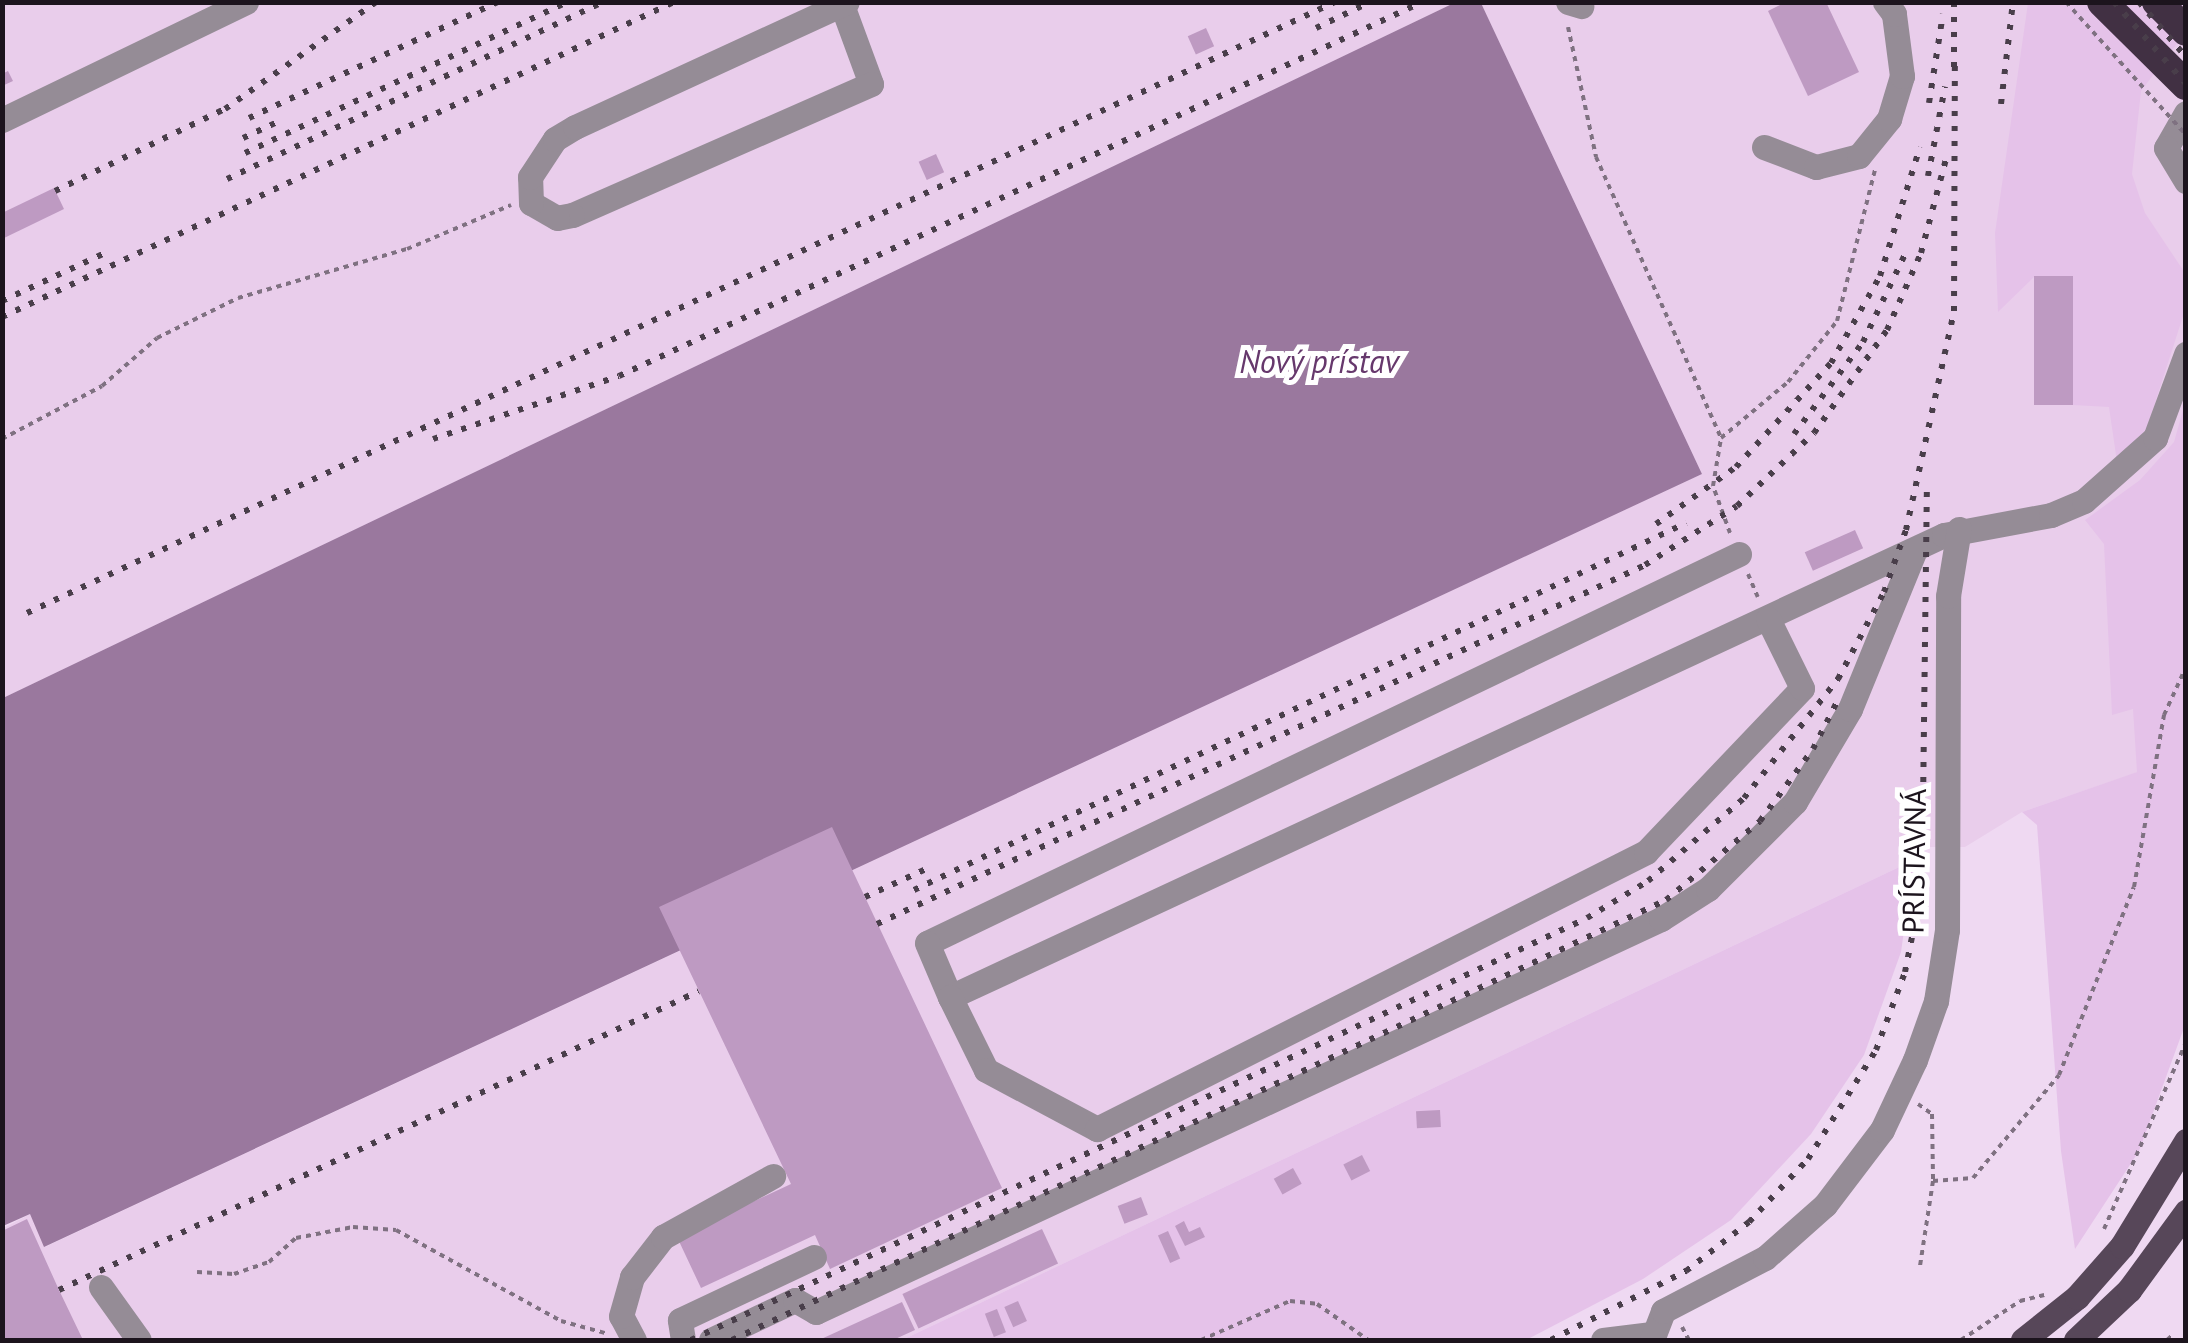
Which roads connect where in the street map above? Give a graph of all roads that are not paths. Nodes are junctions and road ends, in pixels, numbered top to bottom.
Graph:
1 (246, 2) edge
2 (1884, 2) edge
3 (2102, 2) edge
4 (2157, 2) edge
5 (844, 4) edge
6 (2186, 31) edge
7 (2186, 85) edge
8 (2186, 113) edge
9 (2, 120) edge
10 (1764, 147) dead end
11 (2186, 181) edge
12 (2186, 354) edge
13 (1960, 529) junction
14 (1915, 550) junction
15 (1739, 554) road end
16 (1768, 619) junction
17 (950, 996) junction
18 (2186, 1141) edge
19 (773, 1176) dead end
20 (2186, 1212) edge
21 (814, 1256) dead end
22 (101, 1287) dead end
23 (632, 1337) edge
24 (1652, 1337) edge
25 (139, 1340) edge
26 (683, 1340) edge
27 (711, 1340) edge
28 (1603, 1340) edge
29 (2023, 1340) edge
30 (2076, 1340) edge

1 - 9 street
2 - 10 street
3 - 7 highway
4 - 6 highway
5 - 5 street
8 - 11 street
12 - 13 street
13 - 14 street
13 - 24 street, PRÍSTAVNÁ
14 - 16 street
14 - 27 street
15 - 17 street
16 - 17 street
16 - 17 street
18 - 29 main road
19 - 23 street
20 - 30 main road
21 - 26 street
22 - 25 street
24 - 28 street, PRÍSTAVNÁ

